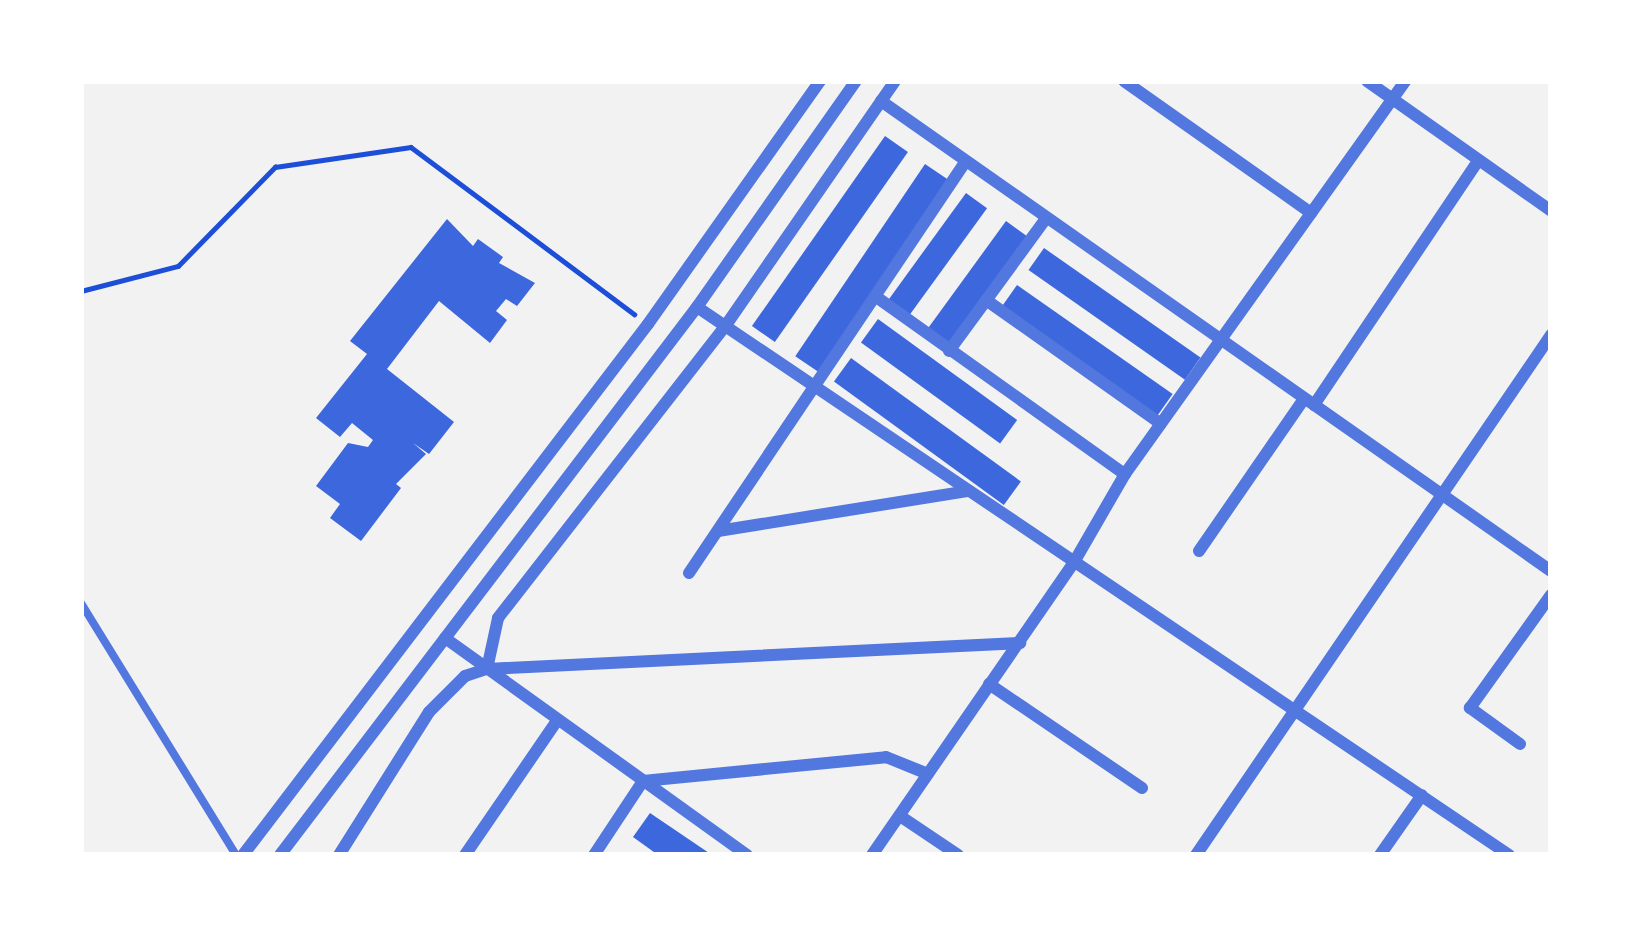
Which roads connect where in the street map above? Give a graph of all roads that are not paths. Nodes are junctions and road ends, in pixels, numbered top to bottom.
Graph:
1 (820, 81) edge
2 (856, 81) edge
3 (895, 81) edge
4 (1124, 81) edge
5 (1367, 81) edge
6 (1406, 81) edge
7 (1393, 99) junction
8 (880, 101) junction
9 (1478, 160) junction
10 (964, 164) junction
11 (1551, 212) edge
12 (1311, 213) junction
13 (1044, 221) junction
14 (875, 296) junction
15 (986, 300) junction
16 (697, 307) junction
17 (724, 328) junction
18 (1551, 335) edge
19 (1220, 342) junction
20 (949, 351) junction
21 (814, 388) junction
22 (1309, 402) junction
23 (1161, 424) junction
24 (1126, 474) junction
25 (968, 491) junction
26 (1442, 495) junction
27 (718, 531) junction
28 (1198, 551) dead end
29 (1073, 564) junction
30 (1550, 568) edge
31 (688, 573) dead end
32 (1551, 595) edge
33 (81, 603) edge
34 (445, 638) junction
35 (1020, 643) junction
36 (487, 669) junction
37 (989, 684) junction
38 (1295, 710) junction
39 (556, 722) junction
40 (1520, 744) dead end
41 (928, 774) junction
42 (643, 781) junction
43 (1142, 788) dead end
44 (1422, 795) junction
45 (899, 816) junction
46 (240, 855) edge
47 (280, 855) edge
48 (339, 855) edge
49 (464, 855) edge
50 (594, 855) edge
51 (747, 855) edge
52 (872, 855) edge
53 (958, 855) edge
54 (1196, 855) edge
55 (1380, 855) edge
56 (1509, 855) edge

1 - 46 street
2 - 16 street
3 - 8 street
4 - 12 street
5 - 7 street
6 - 7 street
7 - 9 street
7 - 12 street
8 - 10 street
8 - 17 street
9 - 11 street
9 - 22 street
10 - 13 street
10 - 14 street
12 - 19 street
13 - 15 street
13 - 19 street
14 - 20 street
14 - 21 street
15 - 20 street
15 - 23 street
16 - 17 street
16 - 34 street
17 - 21 street
17 - 36 street
18 - 26 street
19 - 22 street
19 - 23 street
20 - 24 street
21 - 25 street
21 - 27 street
22 - 26 street
22 - 28 street
23 - 24 street
24 - 29 street
25 - 27 street
25 - 29 street
26 - 30 street
26 - 38 street
27 - 31 street
29 - 35 street
29 - 38 street
32 - 40 street
33 - 46 lane
34 - 36 street
34 - 47 street
35 - 36 street
35 - 37 street
36 - 39 street
36 - 48 street
37 - 41 street
37 - 43 street
38 - 44 street
38 - 54 street
39 - 42 street
39 - 49 street
41 - 42 street
41 - 45 street
42 - 50 street
42 - 51 street
44 - 55 street
44 - 56 street
45 - 52 street
45 - 53 street

